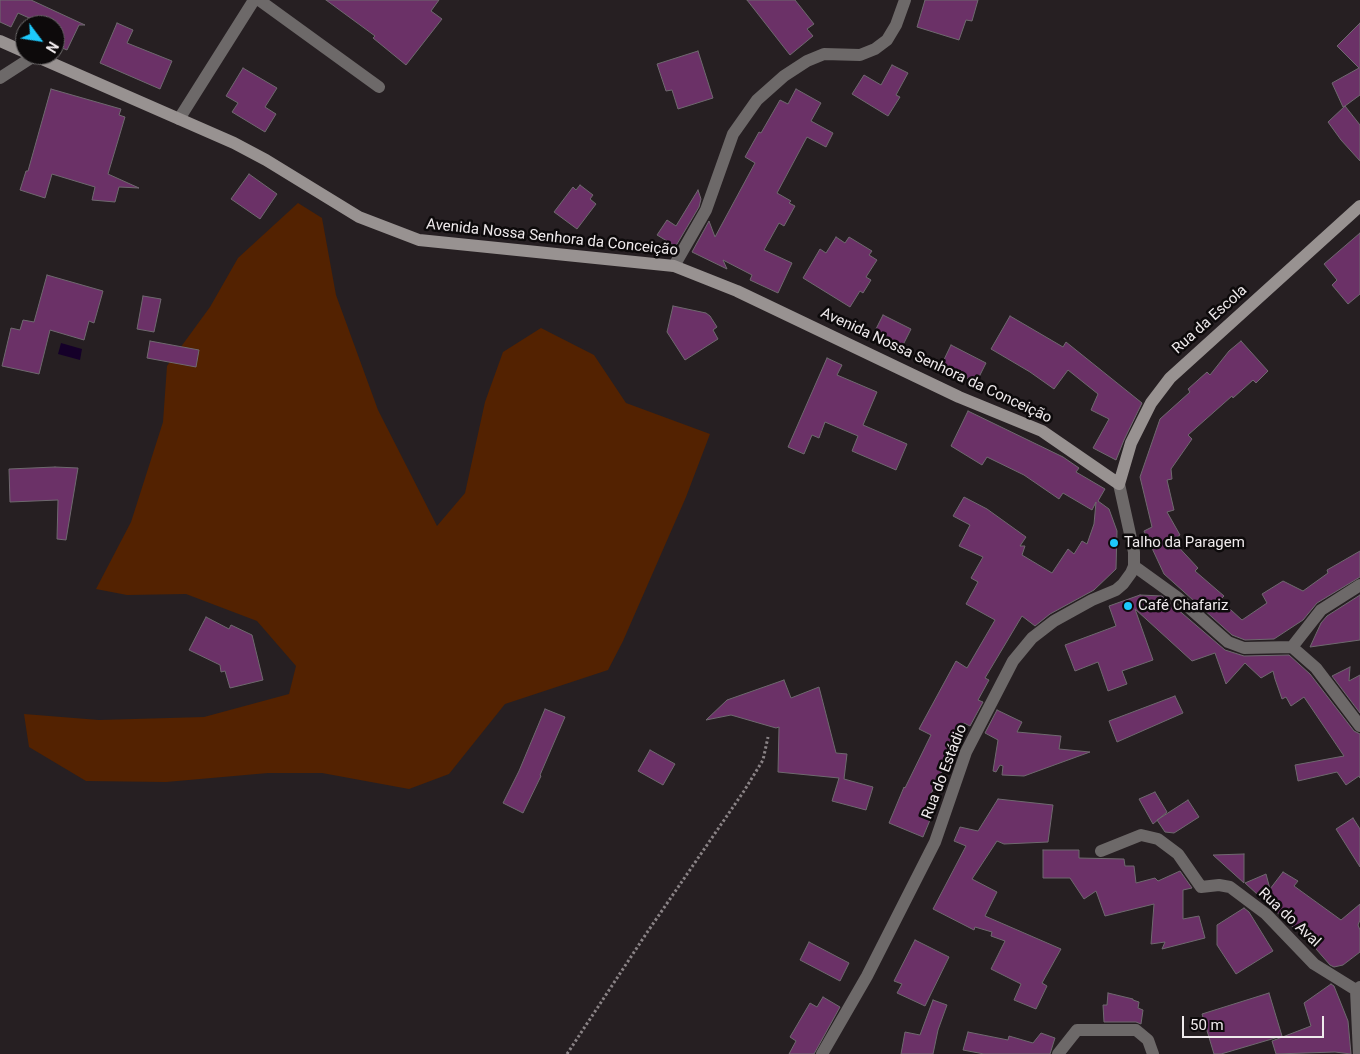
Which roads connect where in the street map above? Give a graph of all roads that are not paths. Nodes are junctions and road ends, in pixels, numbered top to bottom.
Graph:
1 (254, 0) edge
2 (259, 0) edge
3 (905, 0) edge
4 (0, 41) edge
5 (15, 48) edge
6 (19, 65) edge
7 (56, 65) edge
8 (0, 78) edge
9 (378, 87) dead end
10 (179, 119) junction
11 (1360, 206) edge
12 (674, 266) junction
13 (1119, 484) junction
14 (1134, 566) junction
15 (1360, 585) edge
16 (1292, 646) junction
17 (1360, 726) edge
18 (1101, 851) dead end
19 (1359, 989) edge
20 (822, 1054) edge
21 (1058, 1054) edge
22 (1153, 1054) edge
23 (1359, 1054) edge

1 - 10 street
2 - 9 street
3 - 12 street
4 - 5 street
6 - 8 street
7 - 10 street, Avenida Nossa Senhora da Conceição
10 - 12 street, Avenida Nossa Senhora da Conceição
11 - 13 street, Rua da Escola
12 - 13 street, Avenida Nossa Senhora da Conceição
13 - 14 street
14 - 16 street
14 - 20 street, Rua do Estádio
15 - 16 street
16 - 17 street
18 - 19 street, Rua do Aval
19 - 23 street
21 - 22 street

